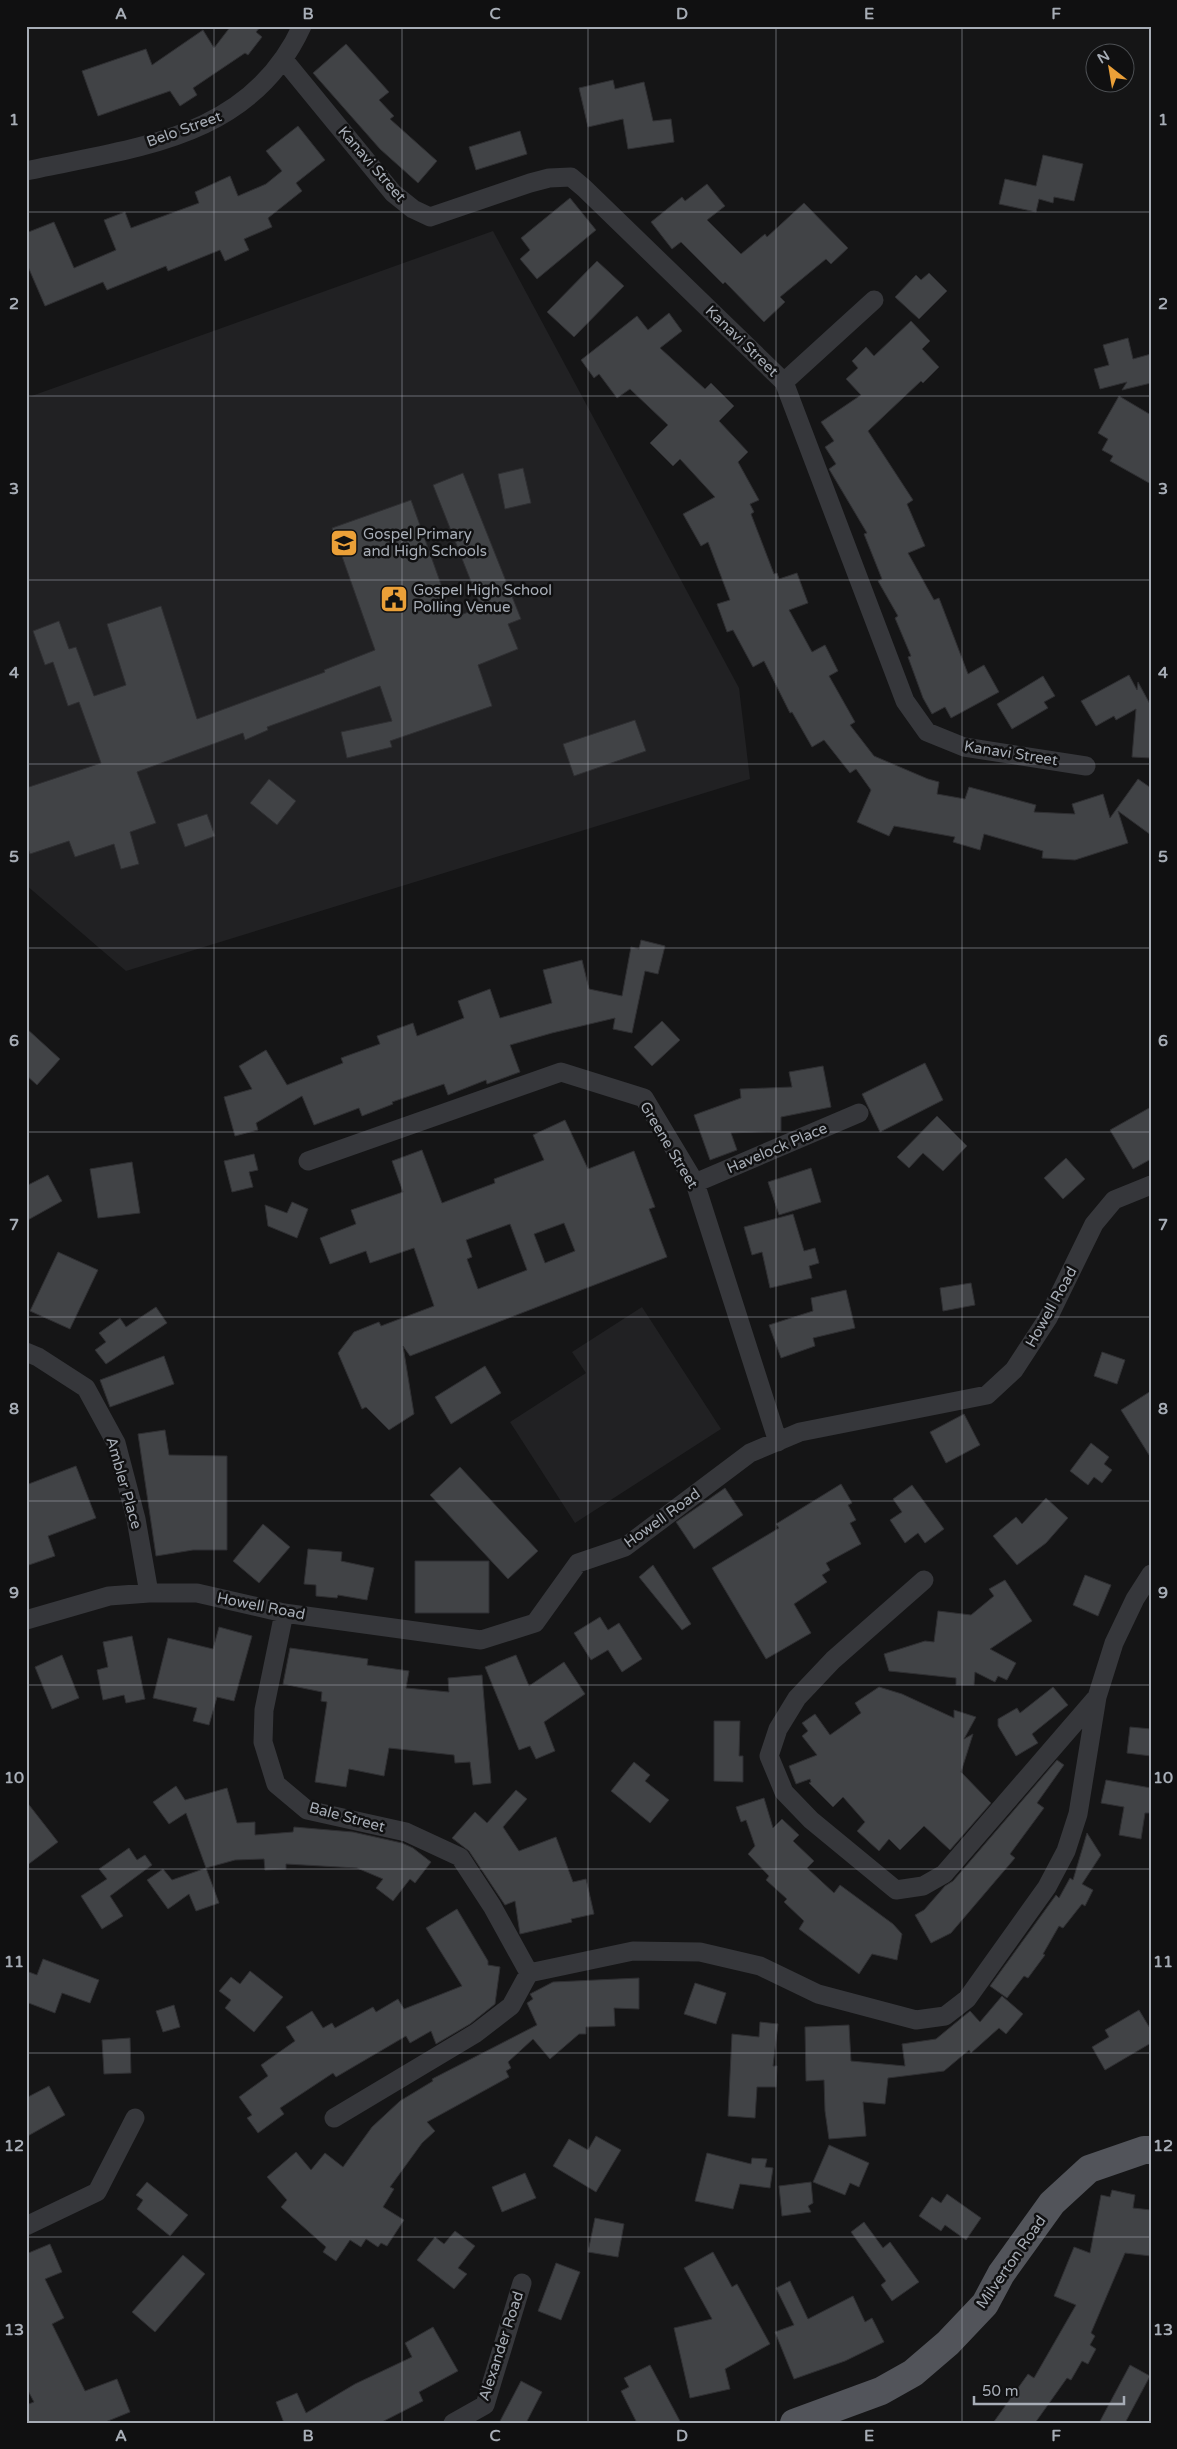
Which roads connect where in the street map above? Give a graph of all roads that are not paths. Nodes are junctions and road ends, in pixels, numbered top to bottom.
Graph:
1 (302, 26) edge
2 (284, 60) junction
3 (26, 171) edge
4 (874, 300) dead end
5 (784, 382) junction
6 (1086, 766) dead end
7 (859, 1113) dead end
8 (308, 1161) dead end
9 (695, 1183) junction
10 (1151, 1185) edge
11 (26, 1352) edge
12 (778, 1442) junction
13 (1151, 1574) edge
14 (924, 1580) dead end
15 (149, 1593) junction
16 (284, 1612) junction
17 (26, 1620) edge
18 (1097, 1696) junction
19 (529, 1973) junction
20 (135, 2118) dead end
21 (334, 2118) dead end
22 (1151, 2150) edge
23 (26, 2226) edge
24 (522, 2282) dead end
25 (453, 2423) edge
26 (794, 2423) edge

1 - 2 street, Belo Street
2 - 3 street, Belo Street
2 - 5 street, Kanavi Street
4 - 5 street
5 - 6 street, Kanavi Street
7 - 9 street, Havelock Place
8 - 9 street, Greene Street
9 - 12 street, Greene Street
10 - 12 street, Howell Road
11 - 15 street, Ambler Place
12 - 16 street, Howell Road
13 - 18 street
14 - 18 street
15 - 16 street, Howell Road
15 - 17 street, Howell Road
16 - 19 street, Bale Street
18 - 19 street
19 - 21 street
20 - 23 street
22 - 26 main road, Milverton Road
24 - 25 street, Alexander Road

